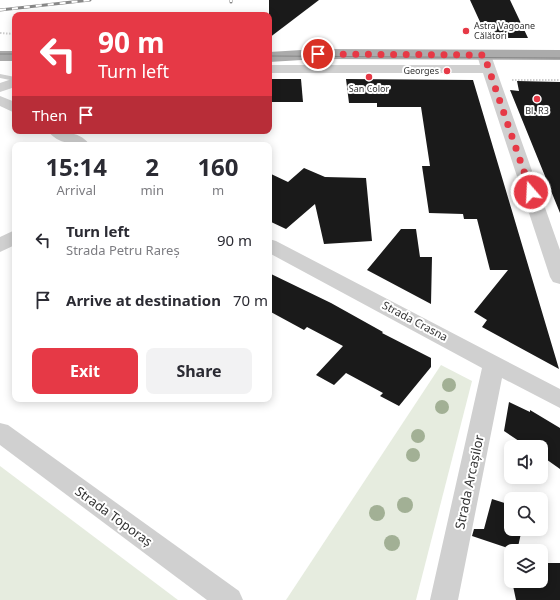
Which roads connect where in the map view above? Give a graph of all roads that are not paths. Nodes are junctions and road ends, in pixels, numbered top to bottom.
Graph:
1 (0, 48) edge
2 (12, 48) edge
3 (272, 51) edge
4 (318, 54) junction
5 (560, 55) edge
6 (0, 56) edge
7 (12, 56) edge
8 (272, 57) edge
9 (487, 62) junction
10 (272, 69) edge
11 (0, 76) edge
12 (12, 80) edge
13 (12, 82) edge
14 (0, 88) edge
15 (0, 100) edge
16 (12, 106) edge
17 (62, 134) edge
18 (76, 142) edge
19 (12, 238) edge
20 (0, 246) edge
21 (272, 247) edge
22 (560, 277) edge
23 (494, 363) junction
24 (560, 398) edge
25 (0, 432) edge
26 (229, 600) edge
27 (444, 600) edge

1 - 2 main road
3 - 4 main road
4 - 8 main road
4 - 9 main road
5 - 9 main road
6 - 7 main road
9 - 10 street
9 - 22 street
11 - 12 lane
13 - 14 street
15 - 16 street
17 - 18 street
19 - 20 street
21 - 23 street, Strada Crasna
23 - 24 street, Strada Crasna
23 - 27 street, Strada Arcașilor
25 - 26 street, Strada Toporaș

